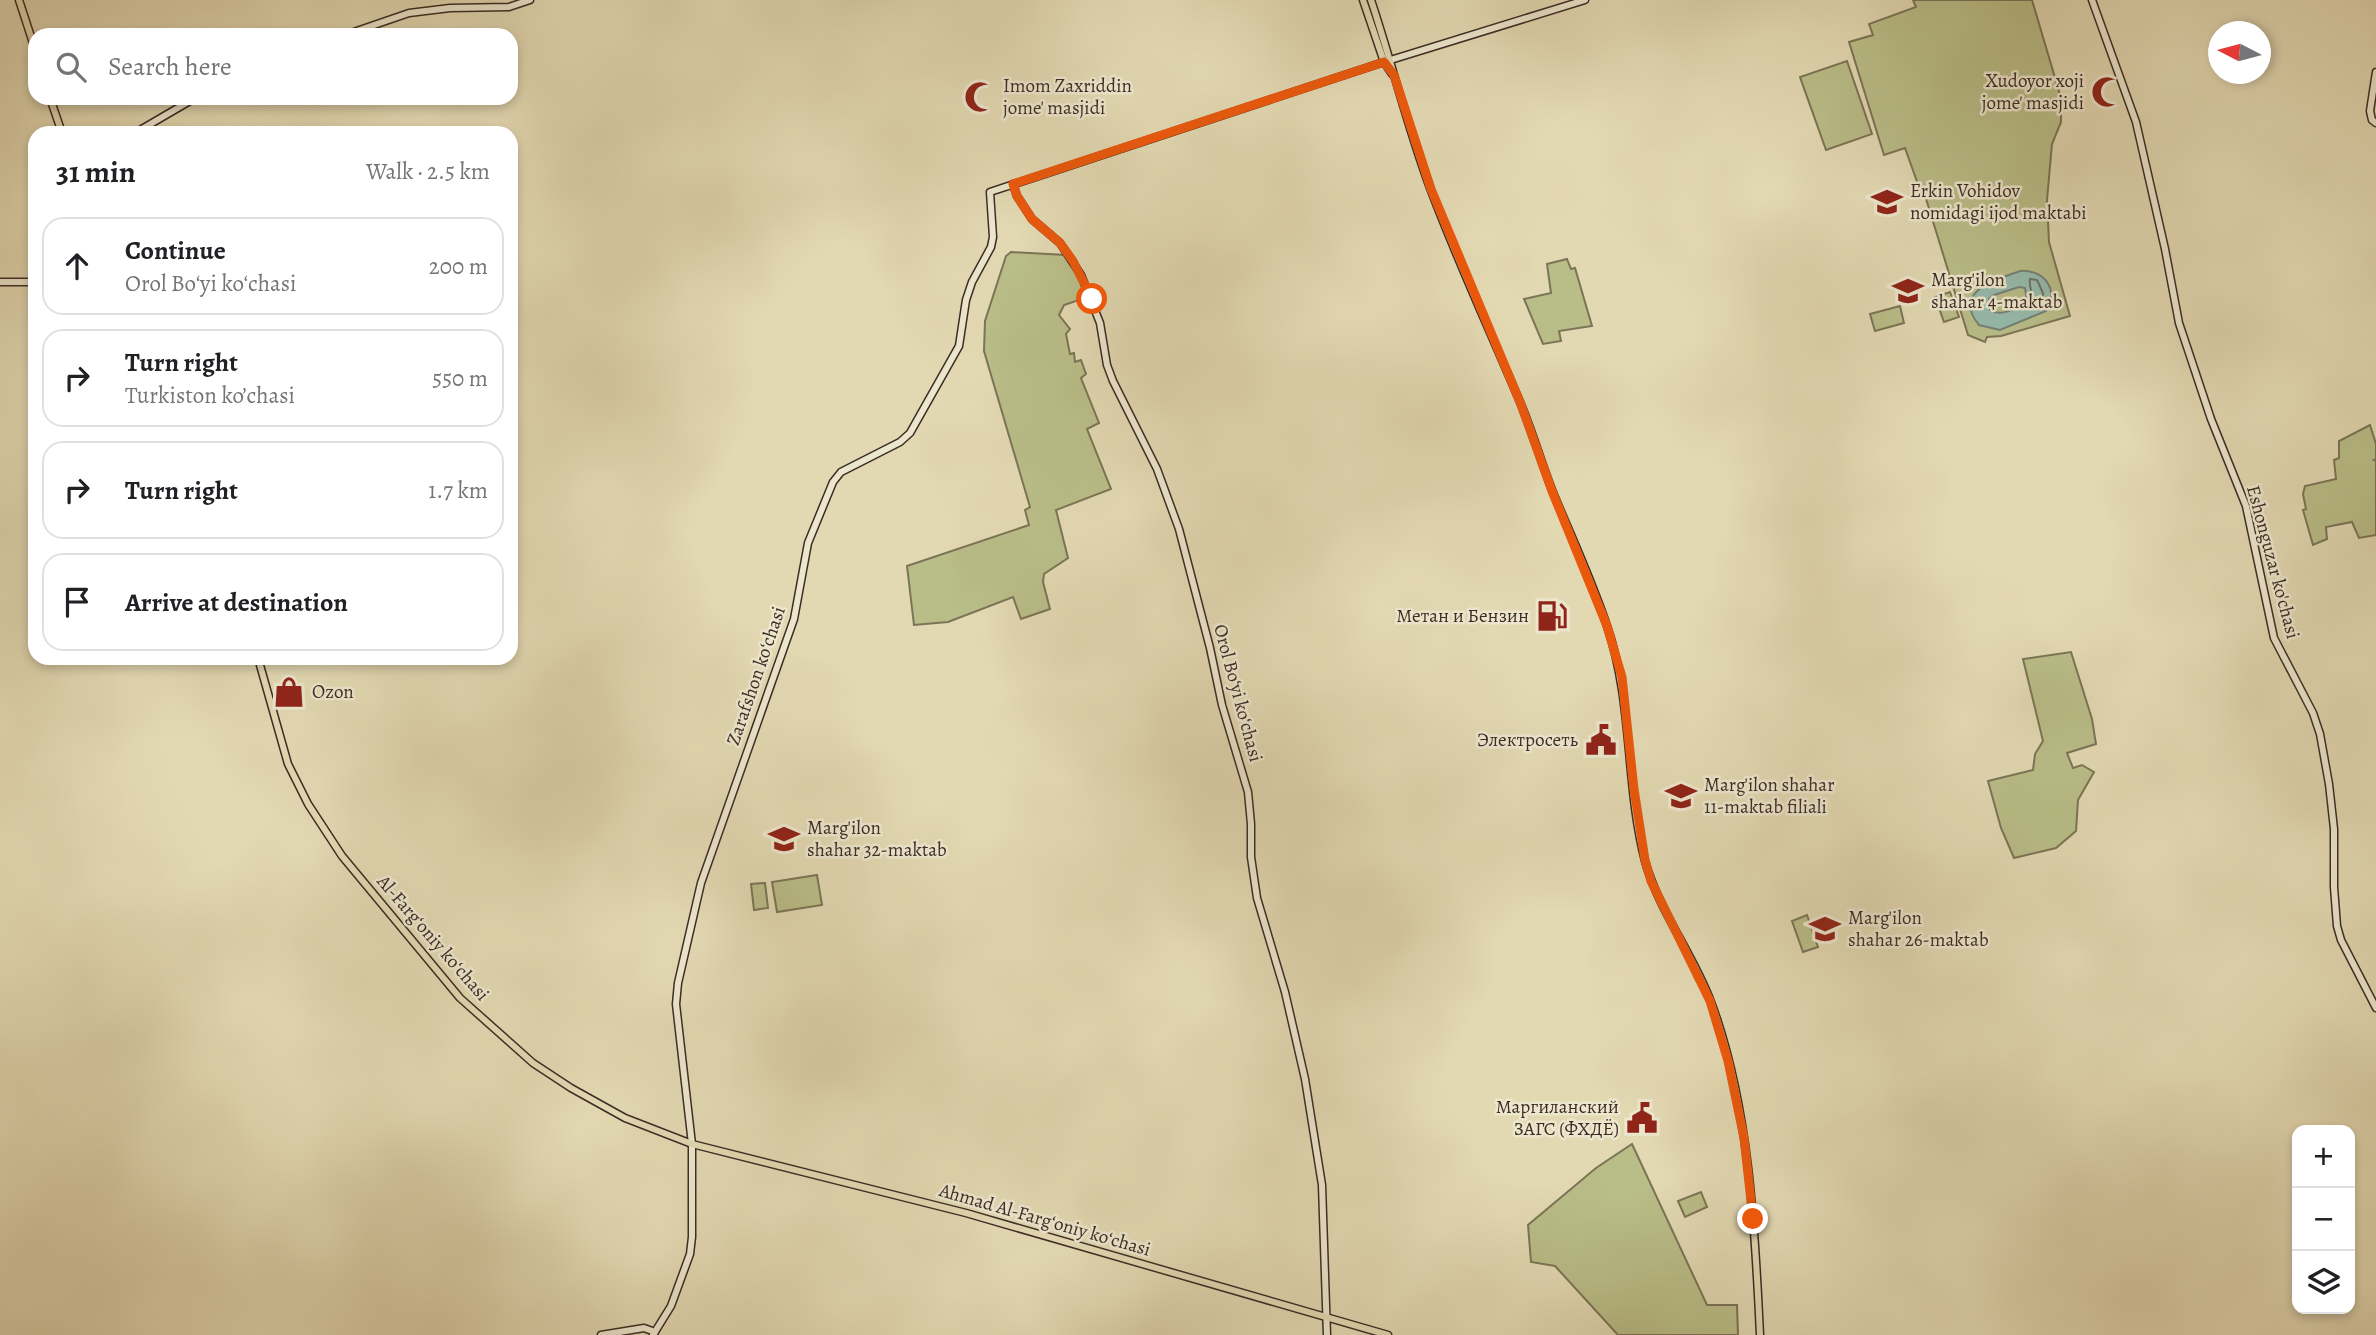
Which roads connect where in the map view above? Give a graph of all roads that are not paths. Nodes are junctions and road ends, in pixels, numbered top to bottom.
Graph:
1 (19, 0) edge
2 (530, 0) edge
3 (1363, 0) edge
4 (1371, 0) edge
5 (1585, 0) edge
6 (2092, 0) edge
7 (28, 28) edge
8 (365, 28) edge
9 (1387, 61) junction
10 (2376, 72) edge
11 (52, 105) edge
12 (183, 105) edge
13 (2376, 123) edge
14 (60, 126) edge
15 (147, 126) edge
16 (1013, 184) junction
17 (0, 282) edge
18 (28, 282) edge
19 (260, 665) edge
20 (2376, 1009) edge
21 (692, 1144) junction
22 (1326, 1316) junction
23 (654, 1334) edge
24 (601, 1335) edge
25 (1327, 1335) edge
26 (1388, 1335) edge
27 (1760, 1335) edge

1 - 7 main road
2 - 8 street
3 - 9 main road
4 - 9 main road
5 - 9 street
6 - 20 street, Eshonguzar ko'chasi
9 - 16 street
9 - 27 main road
10 - 13 street
11 - 14 main road
12 - 15 street
16 - 21 street, Zarafshon koʻchasi
16 - 22 street, Orol Boʻyi koʻchasi
17 - 18 street
19 - 21 main road, Al-Fargʻoniy koʻchasi
21 - 22 main road, Ahmad Al-Fargʻoniy koʻchasi
21 - 23 street, Zarafshon koʻchasi
22 - 25 street, Orol Boʻyi koʻchasi
22 - 26 main road, Ahmad Al-Fargʻoniy koʻchasi
23 - 24 street

